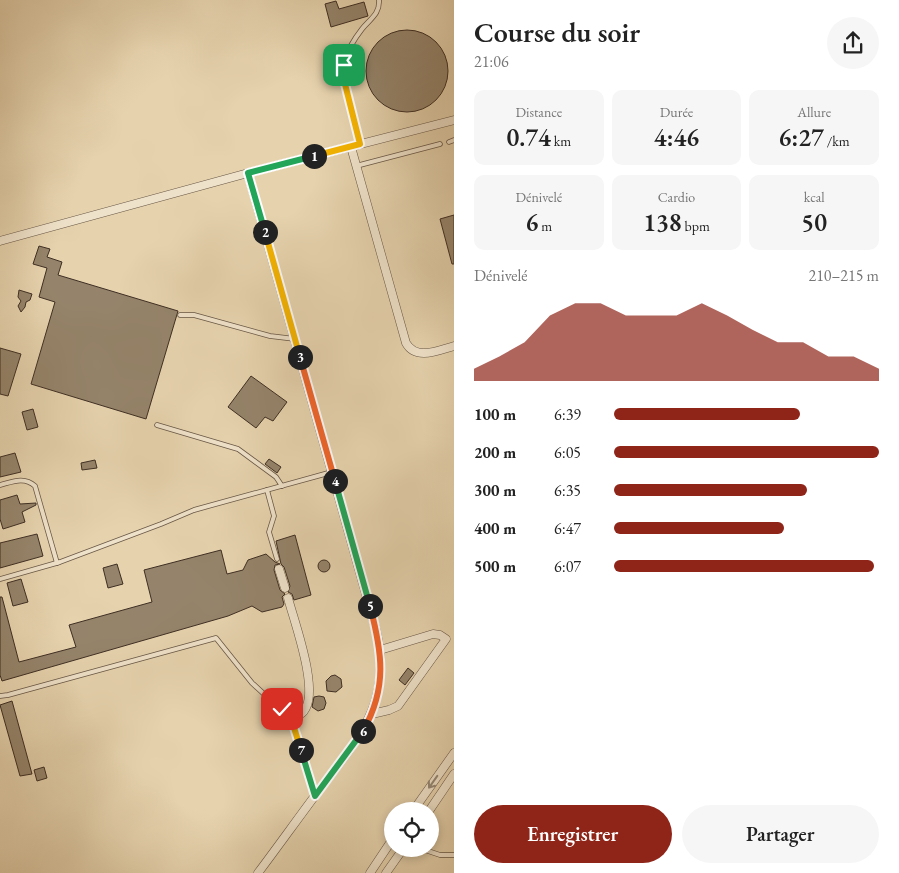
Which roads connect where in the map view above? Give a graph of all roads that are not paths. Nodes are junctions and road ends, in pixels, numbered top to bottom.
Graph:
1 (379, 0) edge
2 (454, 120) edge
3 (360, 144) junction
4 (440, 144) dead end
5 (351, 146) junction
6 (356, 166) junction
7 (248, 173) junction
8 (0, 241) edge
9 (180, 315) dead end
10 (295, 339) junction
11 (454, 346) edge
12 (157, 425) dead end
13 (332, 472) junction
14 (0, 485) edge
15 (282, 486) junction
16 (268, 490) junction
17 (276, 559) dead end
18 (57, 562) junction
19 (280, 569) dead end
20 (0, 579) edge
21 (285, 588) dead end
22 (288, 598) dead end
23 (380, 650) junction
24 (0, 696) edge
25 (372, 714) junction
26 (291, 718) junction
27 (454, 754) edge
28 (454, 774) edge
29 (315, 796) junction
30 (419, 802) edge
31 (435, 802) edge
32 (384, 852) edge
33 (439, 855) edge
34 (454, 855) edge
35 (397, 857) edge
36 (258, 873) edge
37 (370, 873) edge
38 (386, 873) edge

1 - 3 lane
2 - 3 street
3 - 5 street
4 - 6 lane
5 - 6 street
5 - 7 street
6 - 11 street
7 - 8 street
7 - 10 street
9 - 10 lane
10 - 13 street
12 - 15 lane
13 - 15 lane
13 - 23 street
14 - 18 lane
15 - 16 lane
16 - 17 lane
16 - 18 lane
18 - 20 lane
19 - 21 street
22 - 26 street
23 - 25 street
23 - 25 street
24 - 26 lane
25 - 29 street
26 - 29 lane
27 -> 30 street
28 - 31 street
29 - 36 street
32 - 37 street
33 - 34 lane
35 - 38 street

